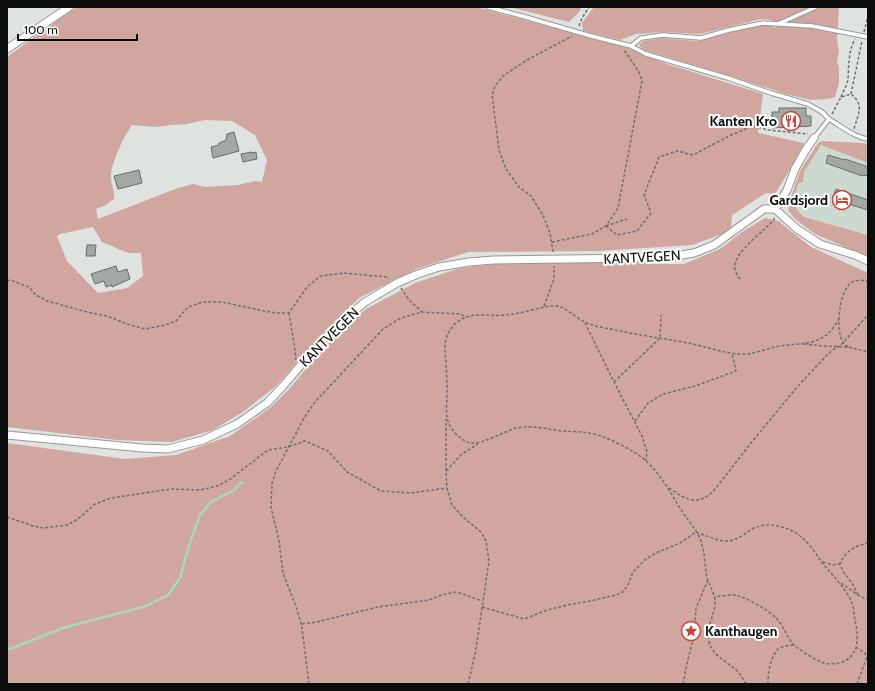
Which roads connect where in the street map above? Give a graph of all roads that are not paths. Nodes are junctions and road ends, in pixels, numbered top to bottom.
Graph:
1 (68, 7) edge
2 (488, 7) edge
3 (816, 7) edge
4 (778, 24) junction
5 (868, 38) edge
6 (631, 46) junction
7 (7, 49) edge
8 (829, 119) junction
9 (815, 137) joint
10 (868, 138) edge
11 (775, 209) junction
12 (868, 261) edge
13 (7, 435) edge

1 - 7 street
2 - 6 lane
3 - 4 lane
4 - 5 lane
4 - 6 lane
6 - 8 lane
8 - 9 lane
8 - 10 lane
9 - 11 street
11 - 12 street
11 - 13 street, KANTVEGEN

